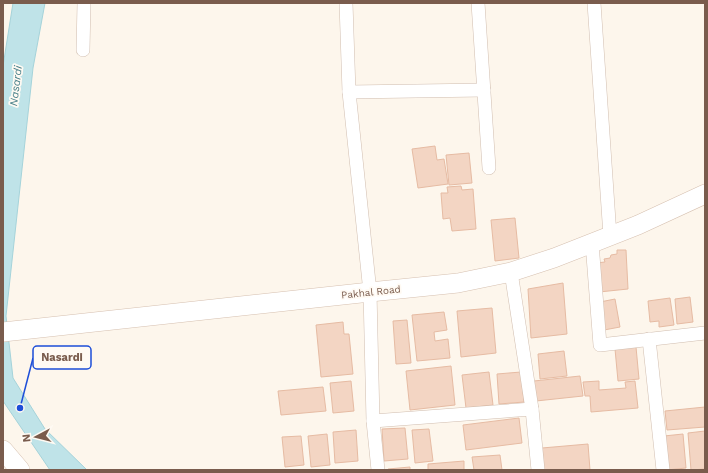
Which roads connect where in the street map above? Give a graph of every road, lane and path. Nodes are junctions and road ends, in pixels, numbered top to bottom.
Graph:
1 (84, 3) edge
2 (346, 3) edge
3 (478, 3) edge
4 (594, 3) edge
5 (83, 50) dead end
6 (484, 90) junction
7 (349, 92) junction
8 (489, 168) dead end
9 (705, 194) edge
10 (610, 236) junction
11 (592, 243) junction
12 (512, 272) junction
13 (370, 292) junction
14 (3, 332) edge
15 (705, 333) edge
16 (649, 339) junction
17 (532, 409) junction
18 (373, 421) junction
19 (3, 450) edge
20 (20, 470) edge
21 (378, 470) edge
22 (538, 470) edge
23 (663, 470) edge

1 - 5 street
2 - 7 street
3 - 6 street
4 - 10 street
6 - 7 street
6 - 8 street
7 - 13 street
9 - 10 street, Pakhal Road
10 - 11 street, Pakhal Road
11 - 12 street, Pakhal Road
11 - 16 street
12 - 13 street, Pakhal Road
12 - 17 street
13 - 14 street, Pakhal Road
13 - 18 street
15 - 16 street
16 - 23 street
17 - 18 street
17 - 22 street
18 - 21 street
19 - 20 street

